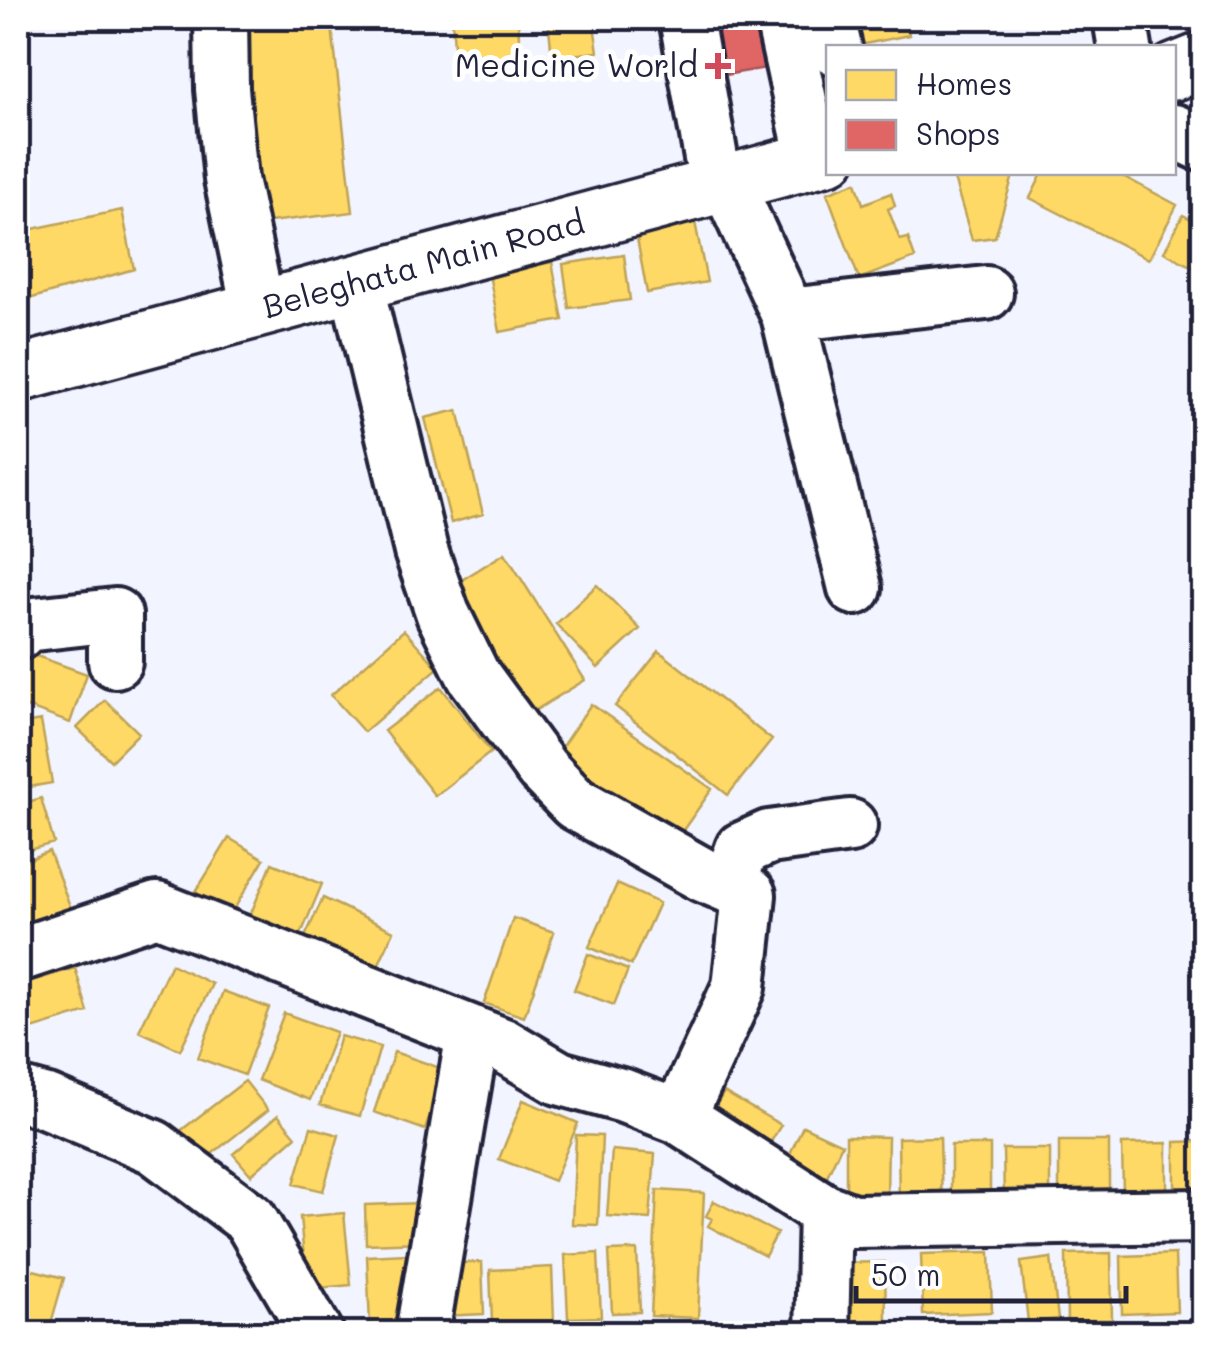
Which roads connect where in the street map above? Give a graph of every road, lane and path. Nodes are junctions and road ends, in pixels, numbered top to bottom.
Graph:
1 (221, 18) edge
2 (686, 18) edge
3 (782, 18) edge
4 (828, 18) edge
5 (1120, 18) edge
6 (834, 45) edge
7 (1124, 45) edge
8 (1204, 60) edge
9 (1176, 71) edge
10 (1176, 133) edge
11 (1204, 145) edge
12 (820, 158) edge
13 (722, 184) junction
14 (356, 283) junction
15 (986, 293) dead end
16 (258, 309) junction
17 (788, 315) junction
18 (18, 374) edge
19 (854, 588) dead end
20 (18, 633) edge
21 (116, 661) dead end
22 (850, 826) dead end
23 (749, 895) dead end
24 (18, 955) edge
25 (473, 1032) junction
26 (18, 1094) edge
27 (679, 1118) junction
28 (825, 1211) junction
29 (1204, 1216) edge
30 (317, 1334) edge
31 (422, 1334) edge
32 (822, 1334) edge

1 - 16 street
2 - 13 street
3 - 12 street
4 - 6 street
5 - 7 street
8 - 9 main road
10 - 11 street
12 - 13 main road, Beleghata Main Road
13 - 14 main road, Beleghata Main Road
13 - 17 street
14 - 16 main road, Beleghata Main Road
14 - 22 street
15 - 17 street
16 - 18 main road, Beleghata Main Road
17 - 19 street
20 - 21 street
23 - 27 street
24 - 25 street
25 - 27 street
25 - 31 street
26 - 30 street
27 - 28 street
28 - 29 street
28 - 32 street

